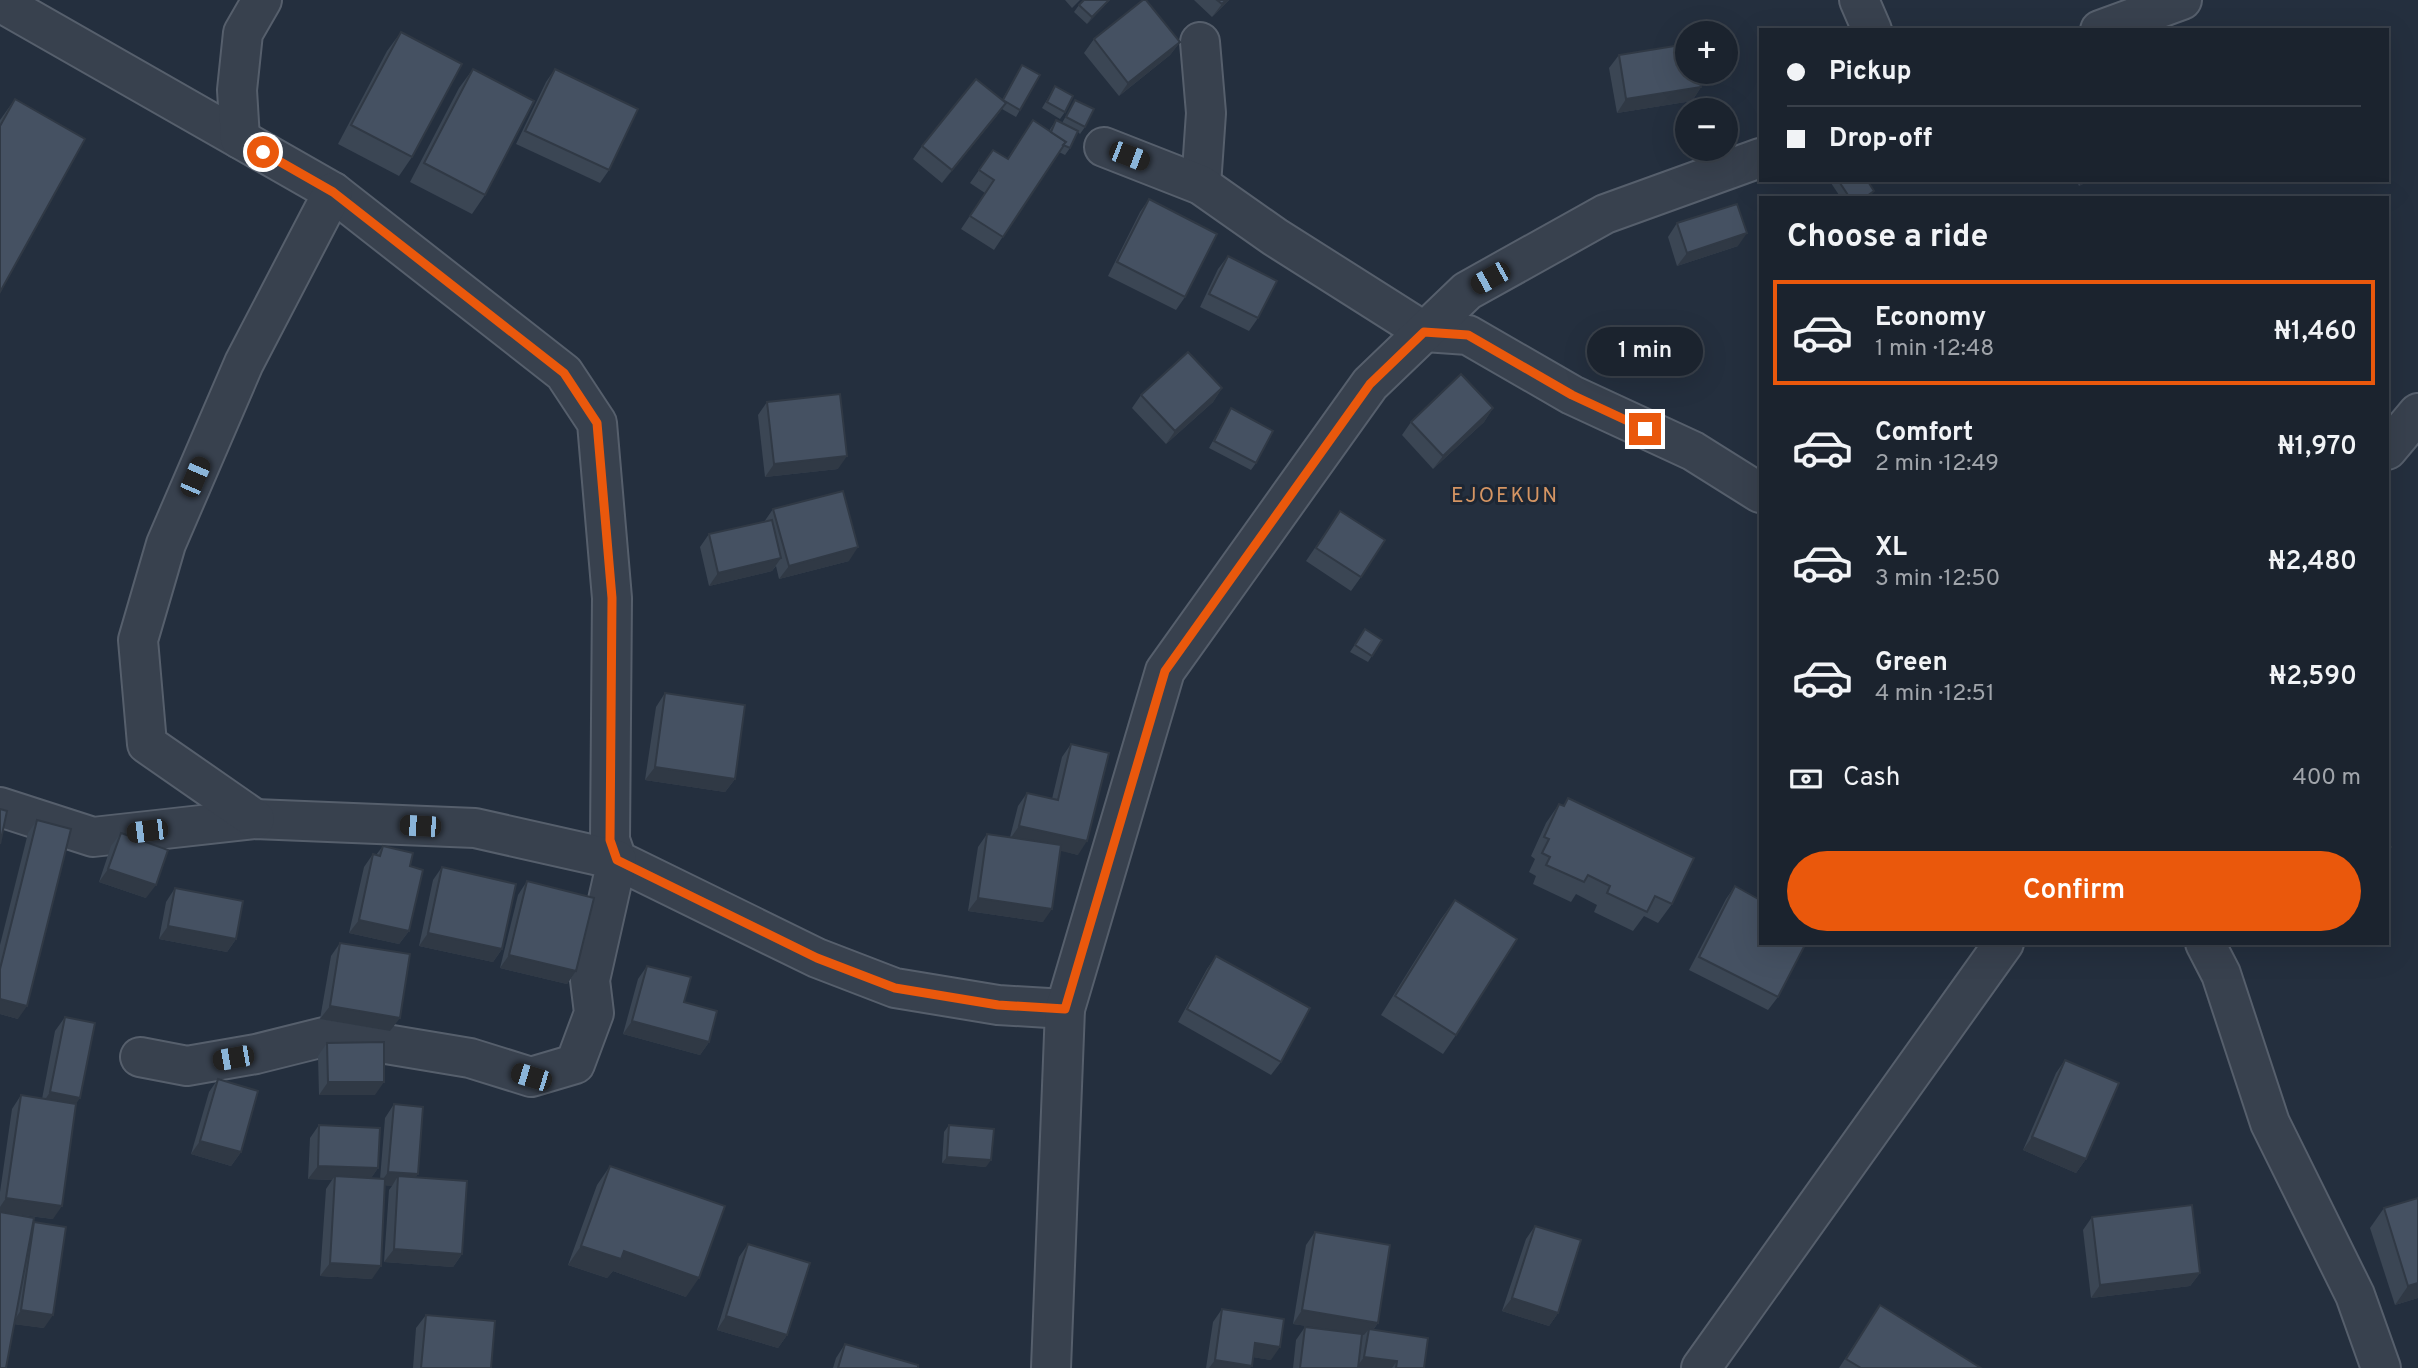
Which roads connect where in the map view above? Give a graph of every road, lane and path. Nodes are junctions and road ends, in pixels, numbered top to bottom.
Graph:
1 (262, 0) edge
2 (1859, 0) edge
3 (2182, 0) edge
4 (0, 2) edge
5 (1871, 28) edge
6 (2105, 28) edge
7 (1200, 42) dead end
8 (240, 139) junction
9 (1104, 147) dead end
10 (1759, 158) edge
11 (1201, 185) junction
12 (333, 192) junction
13 (1424, 332) junction
14 (2418, 412) edge
15 (2389, 448) edge
16 (1759, 493) edge
17 (0, 807) edge
18 (255, 819) junction
19 (617, 860) junction
20 (2003, 945) edge
21 (2206, 945) edge
22 (1065, 1009) junction
23 (140, 1057) dead end
24 (1051, 1368) edge
25 (1701, 1368) edge
26 (2381, 1368) edge

1 - 8 street
2 - 5 street
3 - 6 street
4 - 8 street
7 - 11 street
8 - 12 street
9 - 11 street
10 - 13 street
11 - 13 street
12 - 18 street
12 - 19 street
13 - 16 street
13 - 22 street
14 - 15 street
17 - 18 street
18 - 19 street
19 - 22 street
19 - 23 street
20 - 25 street
21 - 26 street
22 - 24 street

